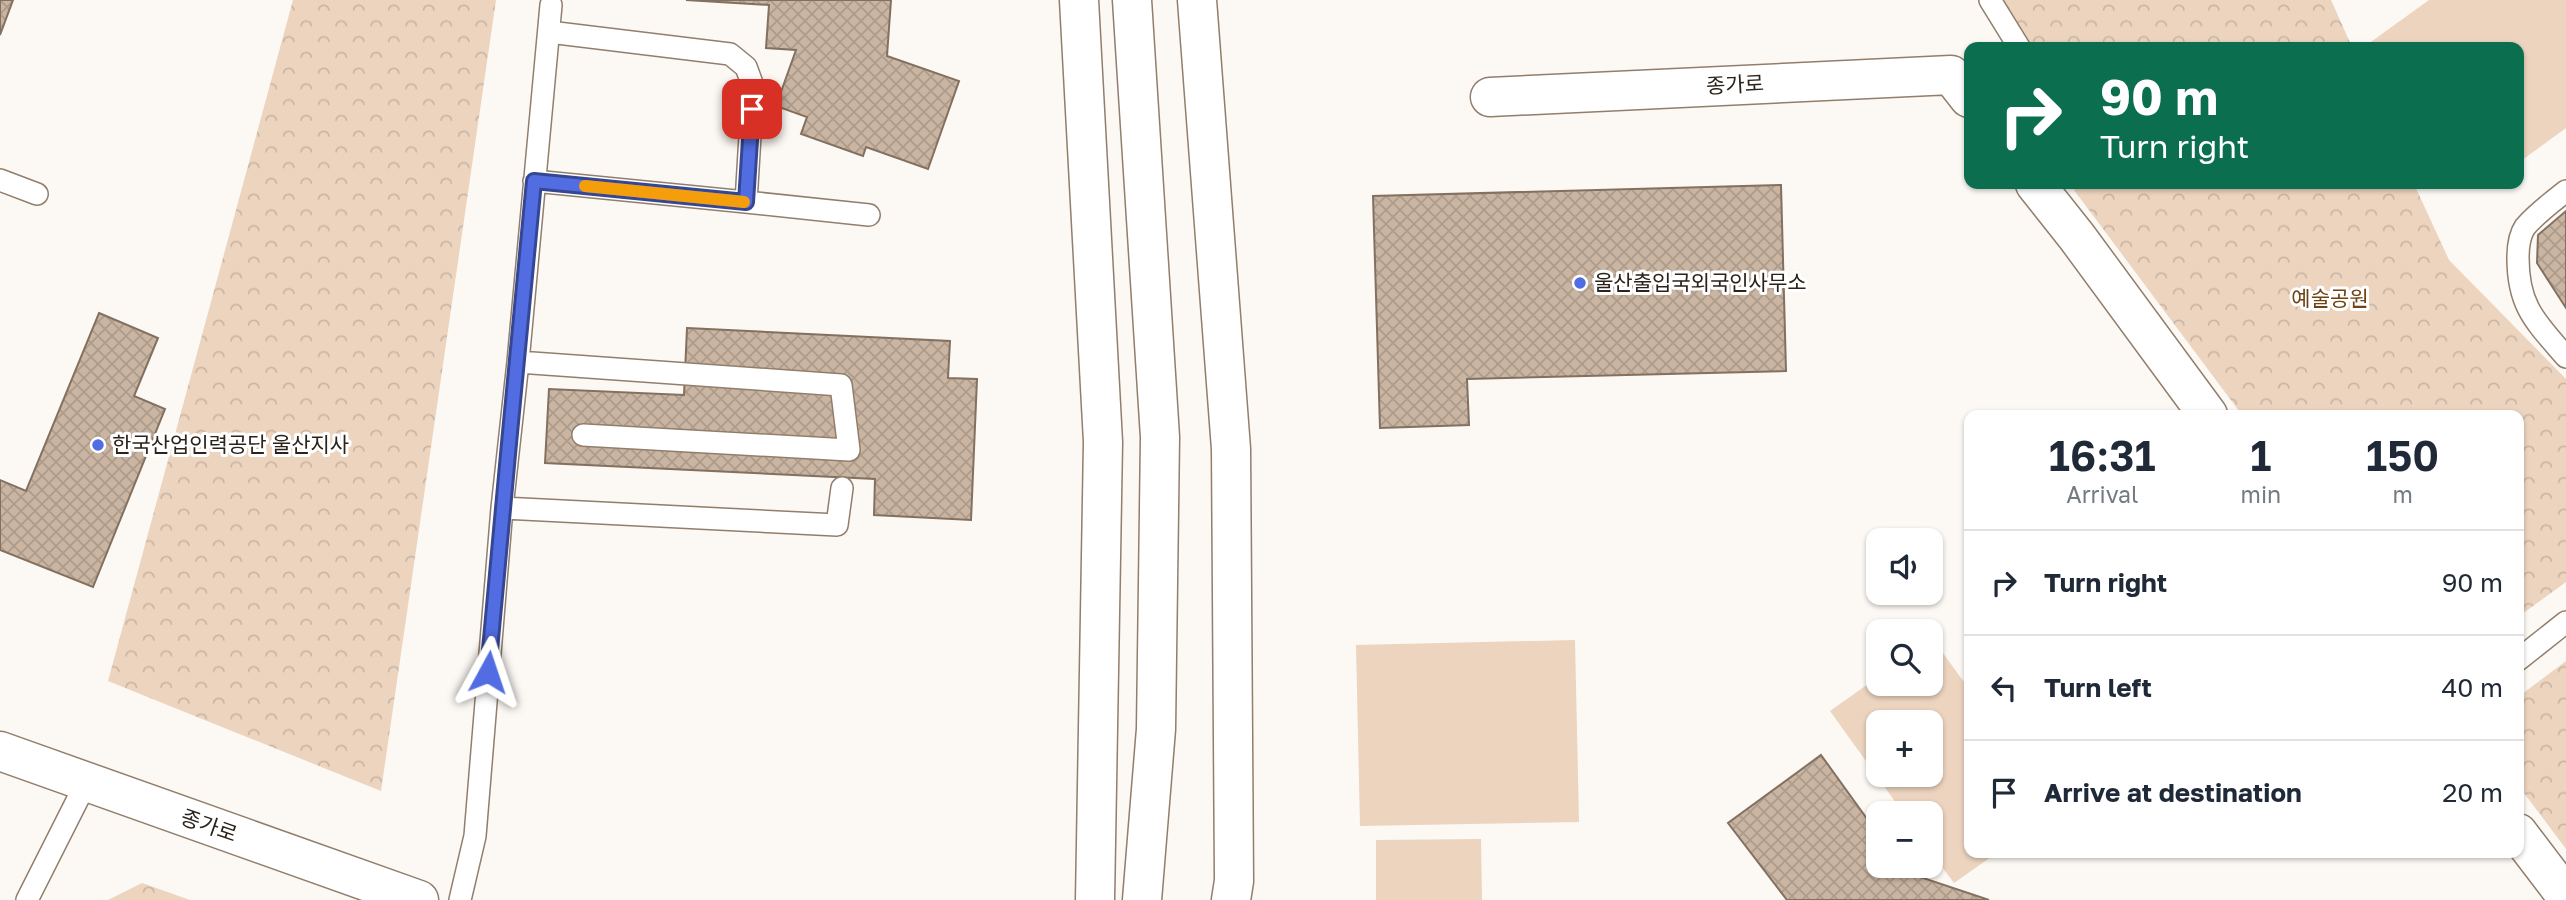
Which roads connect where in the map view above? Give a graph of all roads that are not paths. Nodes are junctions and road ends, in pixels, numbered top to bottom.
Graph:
1 (1079, 0) edge
2 (1132, 0) edge
3 (1197, 0) edge
4 (1990, 0) edge
5 (551, 5) dead end
6 (549, 32) junction
7 (2017, 42) edge
8 (1964, 92) edge
9 (1490, 97) dead end
10 (0, 180) edge
11 (534, 181) junction
12 (2041, 189) edge
13 (2566, 191) edge
14 (37, 194) dead end
15 (746, 202) junction
16 (869, 215) dead end
17 (2566, 357) edge
18 (518, 362) junction
19 (2204, 410) edge
20 (583, 435) dead end
21 (842, 488) dead end
22 (502, 508) junction
23 (2566, 622) edge
24 (2524, 655) edge
25 (0, 751) edge
26 (86, 783) junction
27 (2524, 841) edge
28 (2566, 896) edge
29 (27, 900) edge
30 (419, 900) edge
31 (460, 900) edge
32 (1096, 900) edge
33 (1142, 900) edge
34 (1231, 900) edge

1 - 32 street
2 - 33 street
3 - 34 street
4 - 7 lane
5 - 6 lane
6 - 11 lane
6 - 15 lane
8 - 9 street, 종가로
10 - 14 lane
11 - 15 lane
11 - 18 lane
12 - 19 street
13 - 17 lane
15 - 16 lane
18 - 20 lane
18 - 22 lane
21 - 22 lane
22 - 31 lane
23 - 24 lane
25 - 26 street, 종가로
26 - 29 lane
26 - 30 street, 종가로
27 - 28 street

